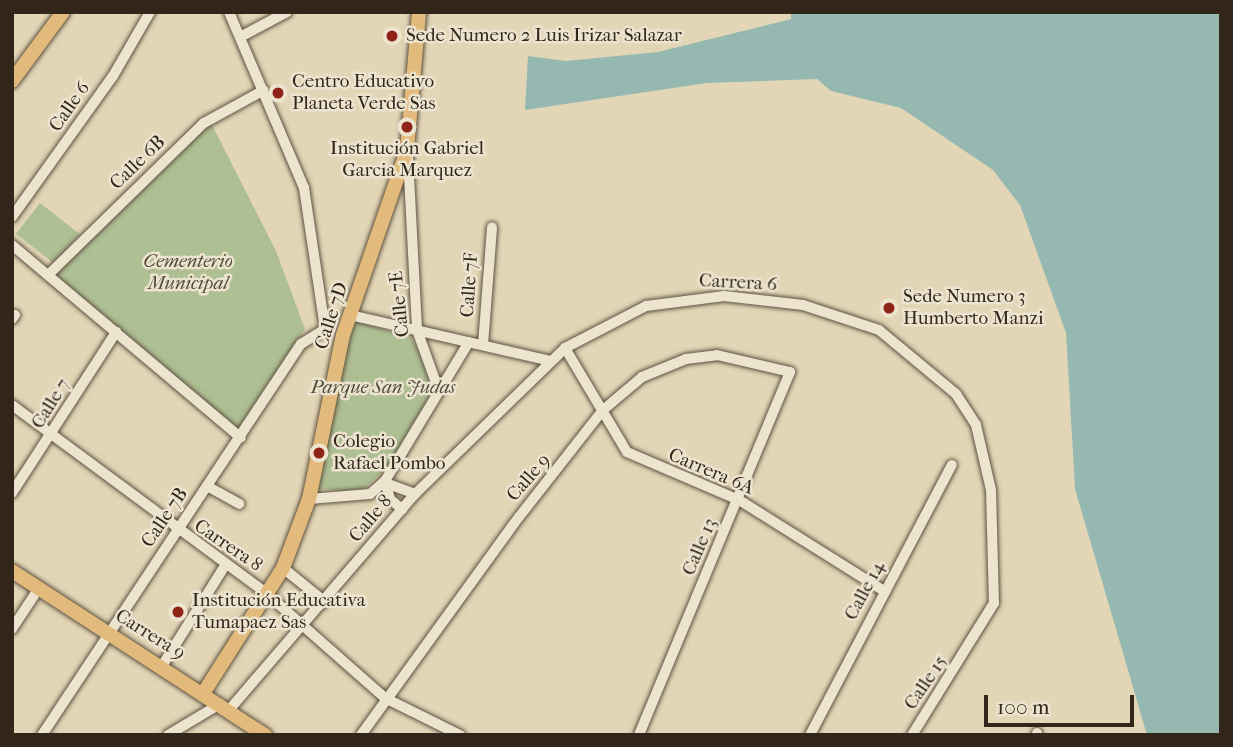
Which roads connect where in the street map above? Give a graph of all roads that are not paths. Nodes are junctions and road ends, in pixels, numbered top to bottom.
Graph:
1 (62, 12) edge
2 (150, 12) edge
3 (229, 12) edge
4 (287, 12) edge
5 (419, 12) edge
6 (242, 36) junction
7 (12, 81) edge
8 (264, 90) junction
9 (408, 150) junction
10 (12, 216) edge
11 (492, 227) dead end
12 (12, 245) edge
13 (48, 275) junction
14 (350, 315) junction
15 (325, 329) junction
16 (417, 330) junction
17 (116, 332) junction
18 (343, 335) junction
19 (469, 342) junction
20 (483, 345) junction
21 (565, 348) junction
22 (551, 360) junction
23 (790, 372) joint
24 (439, 391) junction
25 (12, 405) edge
26 (603, 410) junction
27 (52, 436) junction
28 (241, 438) junction
29 (952, 466) dead end
30 (386, 482) junction
31 (207, 486) junction
32 (12, 493) edge
33 (415, 494) junction
34 (310, 499) junction
35 (739, 500) junction
36 (239, 504) dead end
37 (402, 509) junction
38 (175, 531) junction
39 (226, 564) junction
40 (283, 568) junction
41 (12, 571) edge
42 (39, 588) junction
43 (884, 591) junction
44 (267, 594) junction
45 (325, 602) junction
46 (12, 629) edge
47 (301, 629) junction
48 (111, 633) junction
49 (969, 652) joint
50 (162, 666) junction
51 (204, 692) junction
52 (385, 698) junction
53 (224, 707) junction
54 (42, 735) edge
55 (168, 735) edge
56 (265, 735) edge
57 (361, 735) edge
58 (460, 735) edge
59 (639, 735) edge
60 (810, 735) edge
61 (912, 735) edge

1 - 7 main road
2 - 10 street, Calle 6
3 - 6 street
4 - 6 street
5 - 9 main road, Calle 7D
6 - 8 street
8 - 13 street, Calle 6B
8 - 15 street
9 - 14 main road, Calle 7D
9 - 16 street, Calle 7E
11 - 20 street, Calle 7F
12 - 13 street
13 - 17 street
14 - 16 street
14 - 18 main road, Calle 7D
15 - 18 street
15 - 28 street, Calle 7B
16 - 19 street
16 - 24 street, Calle 7E
17 - 27 street, Calle 7
17 - 28 street
18 - 34 main road, Calle 7D
19 - 20 street
19 - 24 street, Calle 7F
20 - 22 street
21 - 22 street, Carrera 6
21 - 26 street, Carrera 6A
21 - 49 street, Carrera 6
22 - 33 street, Calle 8
23 - 26 street, Calle 9
23 - 35 street, Calle 13
24 - 30 street
25 - 27 street, Carrera 8
26 - 35 street, Carrera 6A
26 - 52 street, Calle 9
27 - 32 street, Calle 7
27 - 38 street, Carrera 8
28 - 31 street, Calle 7B
29 - 43 street, Calle 14
30 - 33 street
30 - 34 street
30 - 37 street
31 - 36 street
31 - 38 street, Calle 7B
33 - 37 street, Calle 8
34 - 40 main road, Calle 7D
35 - 43 street, Carrera 6A
35 - 59 street, Calle 13
37 - 45 street, Calle 8
38 - 39 street, Carrera 8
38 - 48 street, Calle 7B
39 - 44 street, Carrera 8
39 - 50 street
40 - 44 main road, Calle 7D
40 - 45 street
41 - 42 main road, Carrera 9
42 - 46 street
42 - 48 main road, Carrera 9
43 - 60 street, Calle 14
44 - 47 street, Carrera 8
44 - 51 main road, Calle 7D
45 - 47 street, Calle 8
47 - 52 street, Carrera 8
47 - 53 street, Calle 8
48 - 50 main road, Carrera 9
48 - 54 street, Calle 7B
49 - 61 street, Calle 15
50 - 51 main road, Carrera 9
51 - 53 main road, Carrera 9
52 - 57 street, Calle 9
52 - 58 street, Carrera 8
53 - 55 street, Calle 8
53 - 56 main road, Carrera 9

